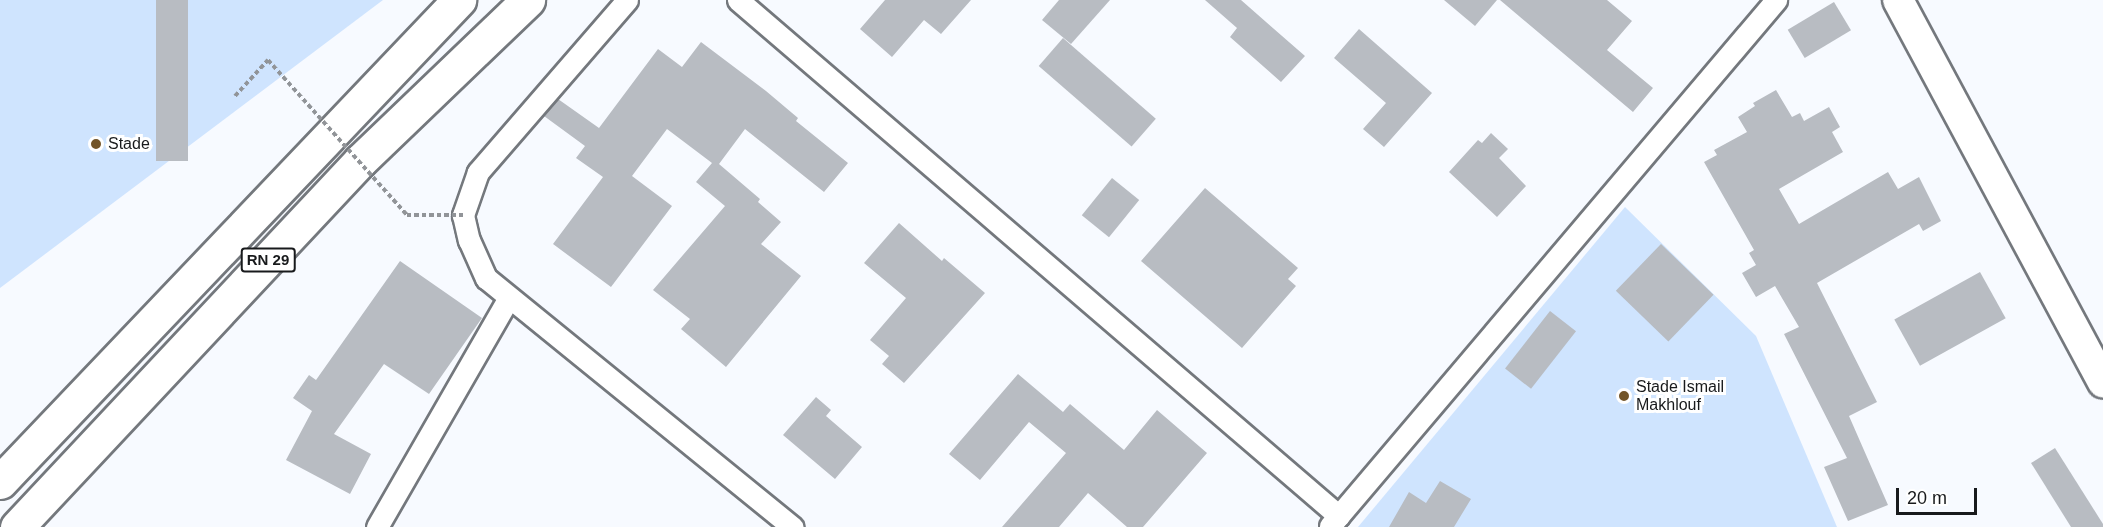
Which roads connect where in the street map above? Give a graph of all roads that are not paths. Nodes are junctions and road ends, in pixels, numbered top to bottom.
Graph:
1 (459, 0) edge
2 (528, 0) edge
3 (627, 0) edge
4 (738, 0) edge
5 (1776, 0) edge
6 (1898, 0) edge
7 (509, 297) junction
8 (2103, 383) edge
9 (0, 482) edge
10 (1334, 522) edge
11 (16, 527) edge
12 (377, 527) edge
13 (792, 527) edge

1 - 9 highway, RN 29
2 - 11 highway, RN 29
3 - 7 street
4 - 10 street
5 - 10 street
6 - 8 main road
7 - 12 street
7 - 13 street

